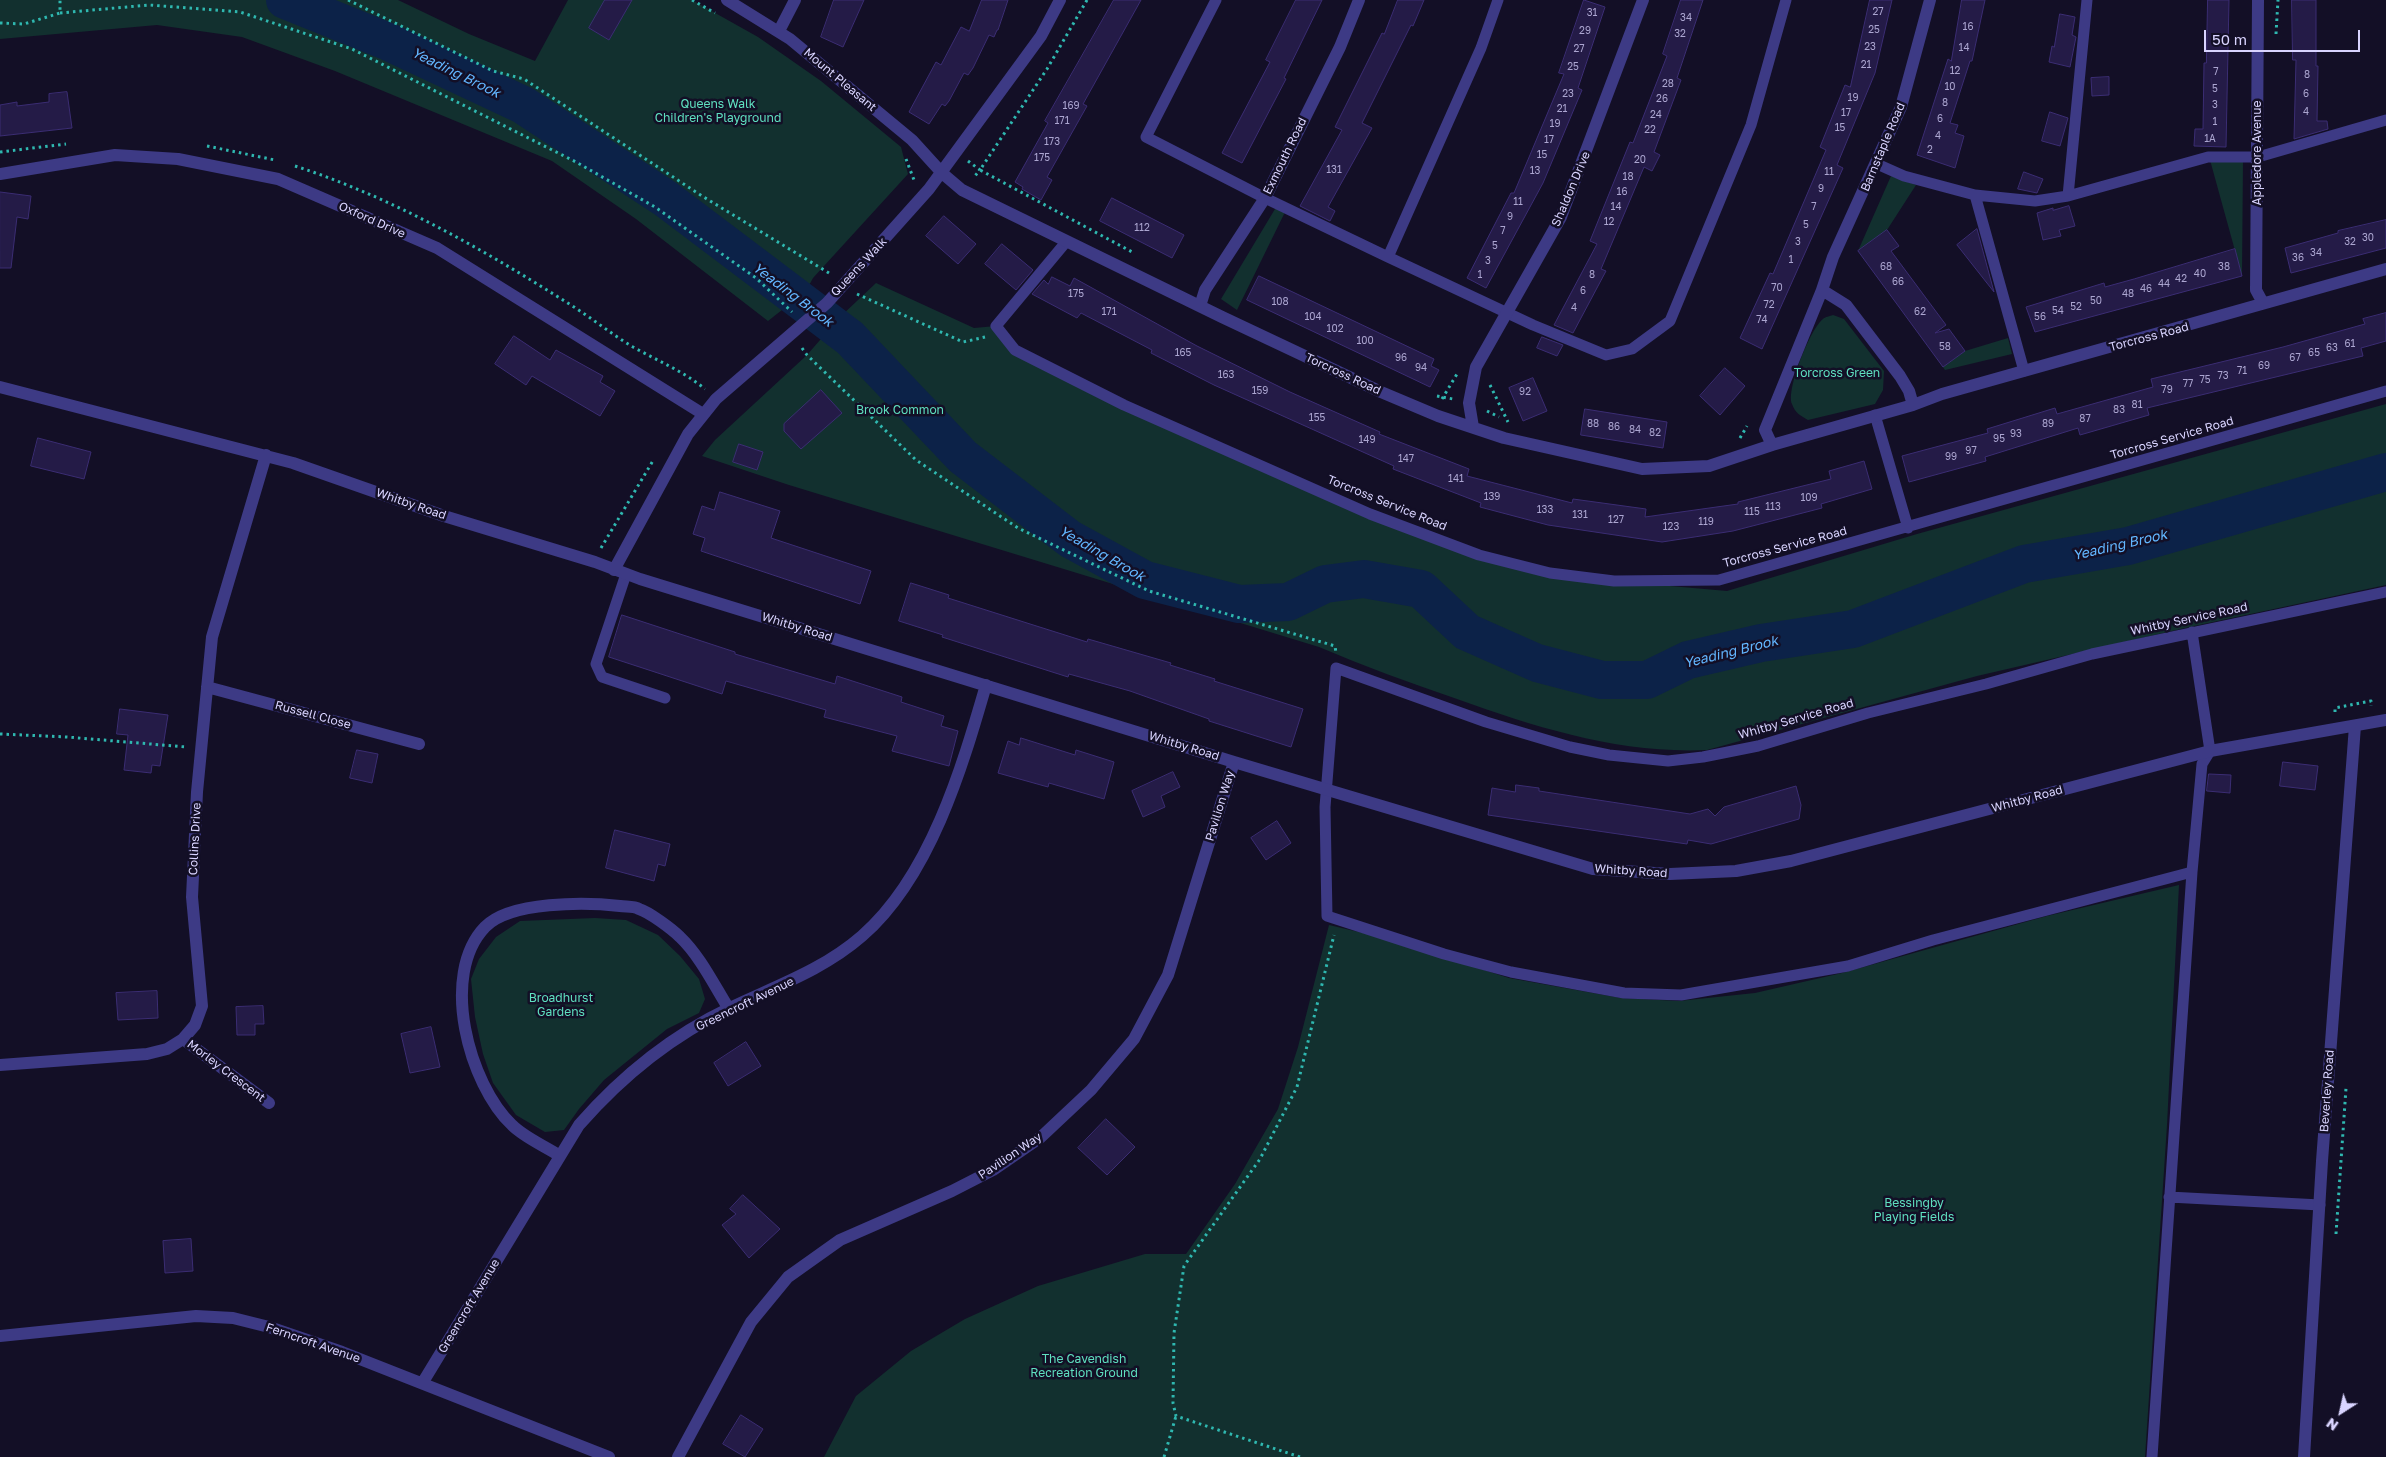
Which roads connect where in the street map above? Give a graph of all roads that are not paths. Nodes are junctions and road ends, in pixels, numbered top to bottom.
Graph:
1 (727, 0) edge
2 (795, 0) edge
3 (1060, 0) edge
4 (1216, 0) edge
5 (1359, 0) edge
6 (1498, 0) edge
7 (1643, 0) edge
8 (1786, 0) edge
9 (1930, 0) edge
10 (2087, 0) edge
11 (2258, 0) edge
12 (779, 31) junction
13 (2386, 120) edge
14 (2258, 157) junction
15 (1877, 164) junction
16 (942, 173) junction
17 (0, 174) edge
18 (1974, 195) junction
19 (2068, 196) junction
20 (1264, 198) junction
21 (1066, 242) junction
22 (1388, 257) junction
23 (2386, 269) edge
24 (1822, 290) junction
25 (2263, 303) junction
26 (1200, 306) junction
27 (1506, 312) junction
28 (2024, 371) junction
29 (0, 387) edge
30 (2386, 392) edge
31 (1913, 404) junction
32 (703, 414) junction
33 (1875, 415) junction
34 (1473, 427) junction
35 (1772, 445) junction
36 (266, 455) junction
37 (1908, 528) junction
38 (620, 572) junction
39 (2386, 592) edge
40 (2192, 632) junction
41 (986, 685) junction
42 (207, 687) junction
43 (665, 698) dead end
44 (2386, 720) edge
45 (2355, 726) junction
46 (419, 744) dead end
47 (2210, 750) junction
48 (1234, 762) junction
49 (1327, 790) junction
50 (2192, 872) junction
51 (729, 1008) junction
52 (183, 1039) junction
53 (0, 1065) edge
54 (269, 1104) dead end
55 (560, 1156) junction
56 (2169, 1197) junction
57 (2320, 1205) junction
58 (0, 1336) edge
59 (422, 1382) junction
60 (609, 1457) edge
61 (678, 1457) edge
62 (2152, 1457) edge
63 (2304, 1457) edge

1 - 12 street, Mount Pleasant
2 - 12 street
3 - 16 street, Queens Walk
4 - 20 lane
5 - 20 street, Exmouth Road
6 - 22 lane
7 - 27 street, Shaldon Drive
8 - 27 lane
9 - 15 street, Barnstaple Road
10 - 19 lane
11 - 14 street, Appledore Avenue
12 - 16 street, Mount Pleasant
13 - 14 lane
14 - 19 lane
14 - 25 street, Appledore Avenue
15 - 18 lane
15 - 24 street, Barnstaple Road
16 - 21 street, Torcross Road
16 - 32 street, Queens Walk
17 - 32 street, Oxford Drive
18 - 19 lane
18 - 28 lane
20 - 22 lane
20 - 26 street, Exmouth Road
21 - 26 street, Torcross Road
21 - 37 lane, Torcross Service Road
22 - 27 lane
23 - 25 street, Torcross Road
24 - 31 street
24 - 35 street
25 - 28 street, Torcross Road
26 - 34 street, Torcross Road
27 - 34 street, Shaldon Drive
28 - 31 street, Torcross Road
29 - 36 street, Whitby Road
30 - 37 lane, Torcross Service Road
31 - 33 street, Torcross Road
32 - 38 street, Queens Walk
33 - 35 street, Torcross Road
33 - 37 lane
34 - 35 street, Torcross Road
36 - 38 street, Whitby Road
36 - 42 street, Collins Drive
38 - 41 street, Whitby Road
38 - 43 lane
39 - 40 lane, Whitby Service Road
40 - 47 lane
40 - 49 lane, Whitby Service Road
41 - 48 street, Whitby Road
41 - 51 street, Greencroft Avenue
42 - 46 street, Russell Close
42 - 52 street, Collins Drive
44 - 45 street, Whitby Road
45 - 47 street, Whitby Road
45 - 57 street, Beverley Road
47 - 49 street, Whitby Road
47 - 50 lane
48 - 49 street, Whitby Road
48 - 61 street, Pavilion Way
49 - 50 lane
50 - 56 lane
51 - 55 street, Greencroft Avenue
51 - 55 street
52 - 53 street, Collins Drive
52 - 54 street, Morley Crescent
55 - 59 street, Greencroft Avenue
56 - 57 lane
56 - 62 lane
57 - 63 street, Beverley Road
58 - 59 street, Ferncroft Avenue
59 - 60 street, Ferncroft Avenue

